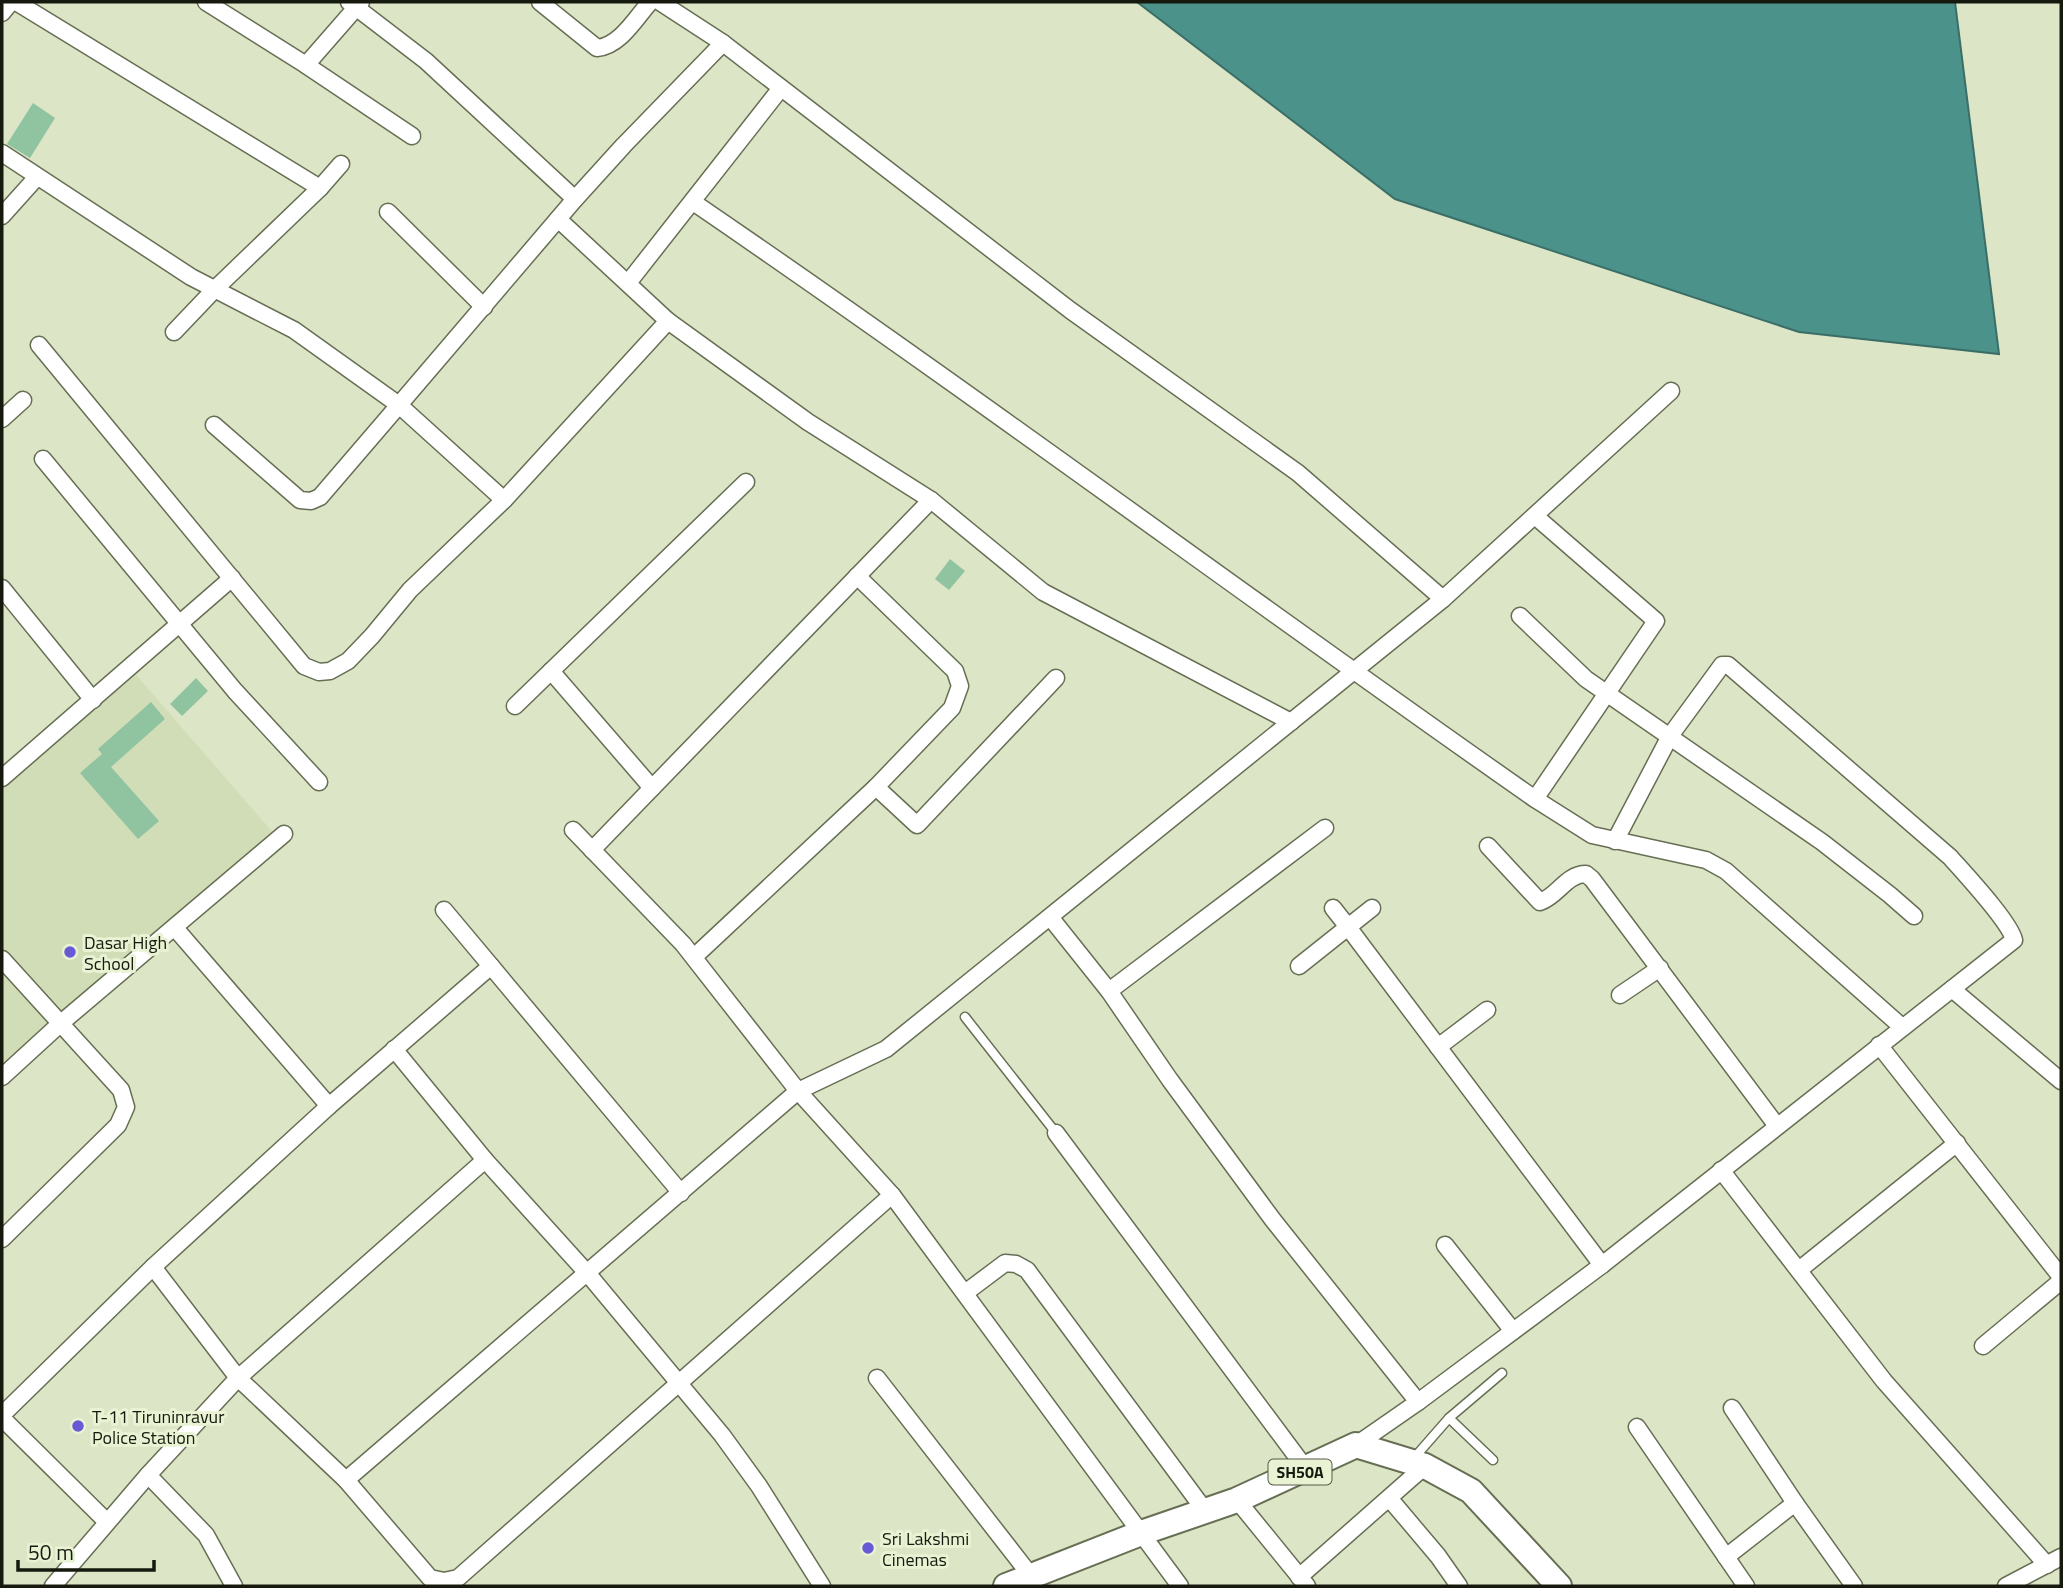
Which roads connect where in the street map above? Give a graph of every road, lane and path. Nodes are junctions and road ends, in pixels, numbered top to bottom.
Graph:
1 (13, 2) edge
2 (206, 2) edge
3 (540, 2) edge
4 (650, 2) edge
5 (660, 2) edge
6 (355, 4) edge
7 (2, 13) edge
8 (723, 43) junction
9 (306, 65) junction
10 (781, 88) junction
11 (412, 136) dead end
12 (2, 153) edge
13 (341, 164) dead end
14 (37, 177) junction
15 (320, 187) junction
16 (575, 200) junction
17 (693, 202) junction
18 (388, 212) dead end
19 (2, 216) edge
20 (558, 219) junction
21 (628, 283) junction
22 (214, 290) junction
23 (484, 307) junction
24 (668, 321) junction
25 (174, 332) dead end
26 (38, 345) dead end
27 (1671, 391) dead end
28 (23, 400) dead end
29 (399, 405) junction
30 (2, 419) edge
31 (214, 425) dead end
32 (43, 459) dead end
33 (746, 482) dead end
34 (504, 500) junction
35 (931, 500) junction
36 (1535, 516) junction
37 (857, 576) junction
38 (232, 578) junction
39 (2, 588) edge
40 (1443, 599) junction
41 (1520, 616) dead end
42 (179, 624) junction
43 (551, 671) junction
44 (1353, 672) junction
45 (1056, 678) dead end
46 (1607, 694) junction
47 (93, 700) junction
48 (515, 706) dead end
49 (1291, 722) junction
50 (1670, 736) junction
51 (2, 778) edge
52 (318, 782) dead end
53 (876, 787) junction
54 (652, 789) junction
55 (1535, 799) junction
56 (1325, 828) dead end
57 (573, 830) dead end
58 (284, 834) dead end
59 (1615, 841) junction
60 (1488, 846) dead end
61 (592, 849) junction
62 (1334, 908) dead end
63 (1372, 908) dead end
64 (444, 910) dead end
65 (1914, 916) dead end
66 (1050, 917) junction
67 (1348, 927) junction
68 (176, 928) junction
69 (694, 957) junction
70 (2, 958) edge
71 (491, 966) junction
72 (1299, 966) dead end
73 (1660, 968) junction
74 (1952, 989) junction
75 (1109, 991) junction
76 (1620, 995) dead end
77 (1487, 1010) dead end
78 (965, 1017) dead end
79 (61, 1023) junction
80 (1902, 1027) junction
81 (1879, 1045) junction
82 (1438, 1047) junction
83 (394, 1049) junction
84 (2, 1077) edge
85 (2061, 1081) edge
86 (799, 1091) junction
87 (329, 1106) junction
88 (1777, 1126) junction
89 (1056, 1133) joint
90 (1957, 1143) junction
91 (485, 1160) junction
92 (1721, 1170) junction
93 (681, 1193) junction
94 (892, 1195) junction
95 (2, 1239) edge
96 (1445, 1245) dead end
97 (1602, 1265) junction
98 (153, 1267) junction
99 (1799, 1270) junction
100 (587, 1274) junction
101 (2061, 1279) edge
102 (965, 1293) junction
103 (1513, 1331) junction
104 (1983, 1346) dead end
105 (1502, 1373) dead end
106 (238, 1378) junction
107 (877, 1378) dead end
108 (679, 1383) junction
109 (1418, 1402) junction
110 (1732, 1408) dead end
111 (2, 1416) edge
112 (1449, 1418) junction
113 (1637, 1427) dead end
114 (1356, 1445) junction
115 (1493, 1460) dead end
116 (1418, 1463) junction
117 (1306, 1469) junction
118 (148, 1475) junction
119 (346, 1480) junction
120 (1389, 1498) junction
121 (1237, 1500) junction
122 (1795, 1503) junction
123 (1206, 1512) junction
124 (107, 1522) junction
125 (1141, 1533) junction
126 (1726, 1557) junction
127 (2054, 1561) edge
128 (1031, 1576) junction
129 (1303, 1582) edge
130 (1553, 1584) edge
131 (53, 1586) edge
132 (234, 1586) edge
133 (822, 1586) edge
134 (1006, 1586) edge
135 (1180, 1586) edge
136 (1459, 1586) edge
137 (1745, 1586) edge
138 (1854, 1586) edge
139 (2006, 1586) edge

1 - 7 street
1 - 15 street
2 - 9 street
3 - 4 street
5 - 8 street
6 - 9 street
6 - 16 street
8 - 10 street
8 - 16 street
9 - 11 street
10 - 17 street
10 - 40 street
12 - 14 street
13 - 15 street
14 - 19 street
14 - 22 street
15 - 22 street
16 - 20 street
17 - 21 street
17 - 44 street
18 - 23 street
20 - 21 street
20 - 23 street
21 - 24 street
22 - 25 street
22 - 29 street
23 - 29 street
24 - 34 street
24 - 35 street
26 - 38 street
27 - 36 street
28 - 30 street
29 - 31 street
29 - 34 street
32 - 42 street
33 - 43 street
34 - 38 street
35 - 37 street
35 - 49 street
36 - 40 street
36 - 46 street
37 - 53 street
37 - 54 street
38 - 42 street
39 - 47 street
40 - 44 street
41 - 46 street
42 - 47 street
42 - 52 street
43 - 48 street
43 - 54 street
44 - 49 street
44 - 55 street
45 - 53 street
46 - 50 street
46 - 55 street
47 - 51 street
49 - 66 street
50 - 59 street
50 - 65 street
50 - 74 street
53 - 69 street
54 - 61 street
55 - 59 street
56 - 75 street
57 - 61 street
58 - 68 street
59 - 80 street
60 - 73 street
61 - 69 street
62 - 67 street
63 - 67 street
64 - 71 street
66 - 75 street
66 - 86 street
67 - 72 street
67 - 82 street
68 - 79 street
68 - 87 street
69 - 86 street
70 - 79 street
71 - 83 street
71 - 93 street
73 - 76 street
73 - 88 street
74 - 80 street
74 - 85 street
75 - 109 street
77 - 82 street
78 - 89 lane
79 - 84 street
79 - 95 street
80 - 81 street
81 - 88 street
81 - 90 street
82 - 97 street
83 - 87 street
83 - 91 street
86 - 93 street
86 - 94 street
87 - 98 street
88 - 92 street
89 - 117 street
90 - 99 street
90 - 101 street
91 - 100 street
91 - 106 street
92 - 97 street
92 - 99 street
93 - 100 street
94 - 102 street
94 - 108 street
96 - 103 street
97 - 103 street
98 - 106 street
98 - 111 street
99 - 127 street
100 - 108 street
100 - 119 street
101 - 104 street
102 - 123 street
102 - 125 street
103 - 109 street
105 - 112 lane
106 - 118 street
106 - 119 street
107 - 128 street
108 - 119 street
108 - 133 street
109 - 114 street
110 - 122 street
111 - 124 street
112 - 115 lane
112 - 116 lane
113 - 126 street
114 - 116 main road
114 - 117 main road, SH50A
116 - 120 street
116 - 130 main road
117 - 121 main road, SH50A
118 - 124 street
118 - 132 street
120 - 129 street
120 - 136 street
121 - 123 main road, SH50A
121 - 129 street
122 - 126 street
122 - 138 street
123 - 125 main road, SH50A
124 - 131 street
125 - 128 main road, SH50A
125 - 135 street
126 - 137 street
127 - 139 street
128 - 134 main road, SH50A

